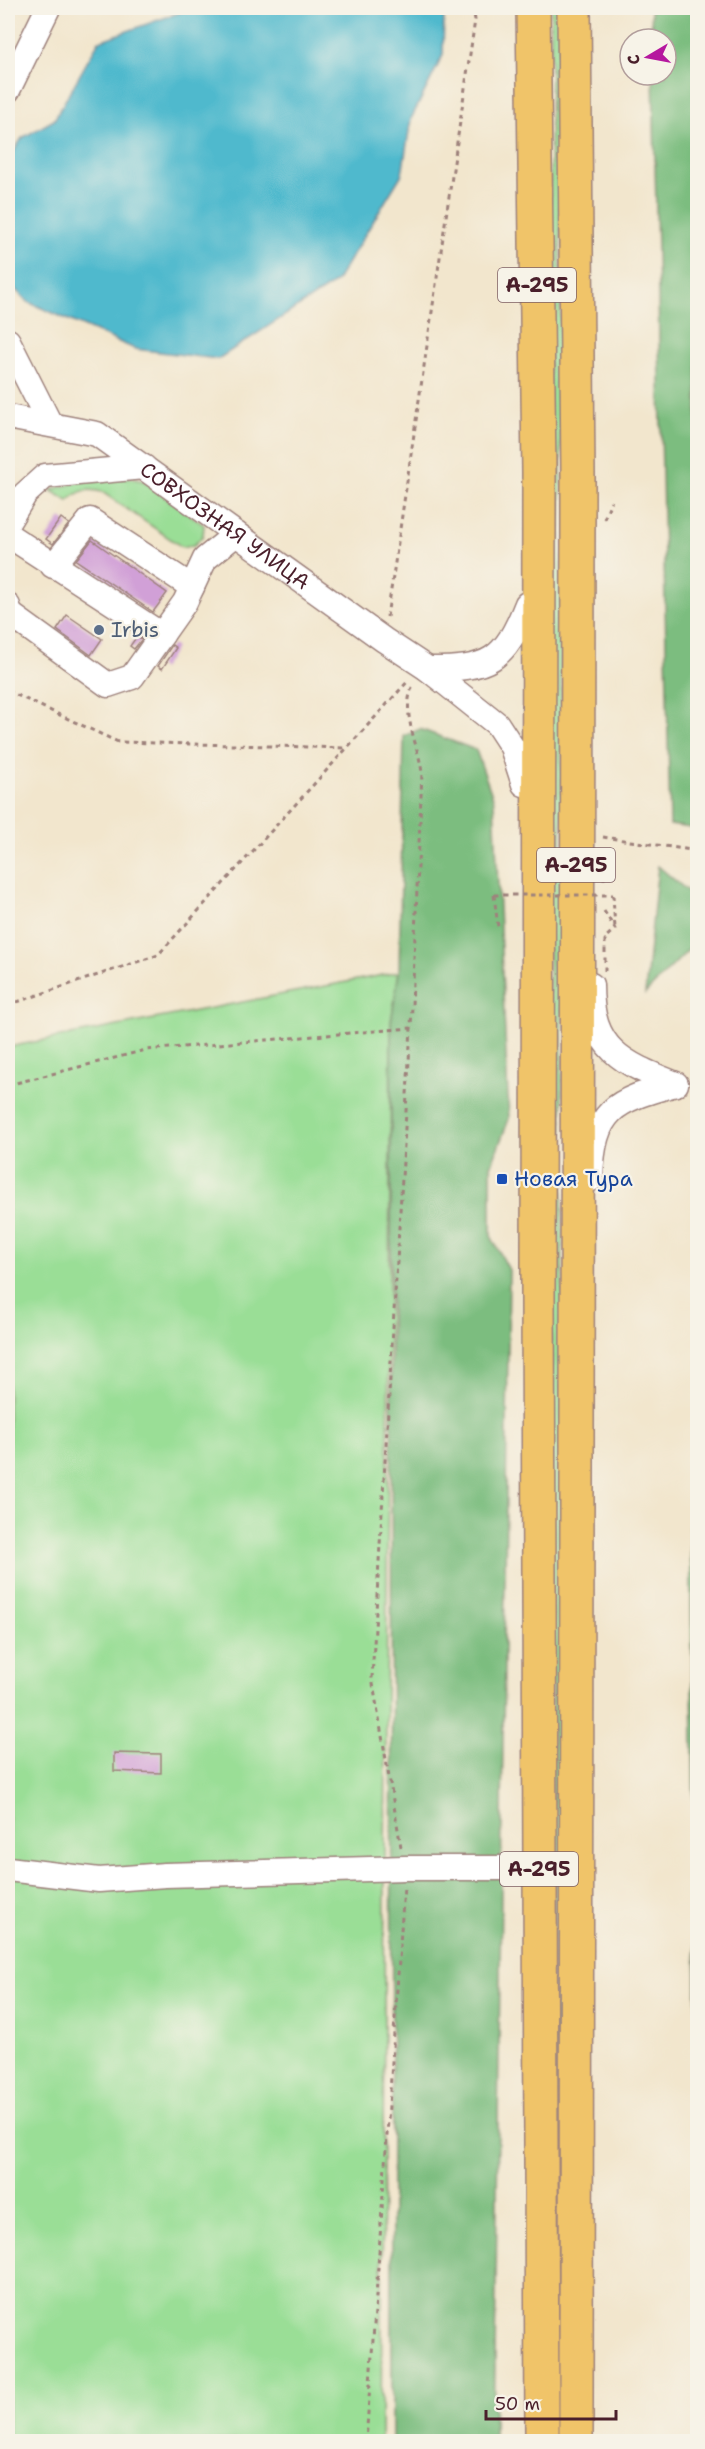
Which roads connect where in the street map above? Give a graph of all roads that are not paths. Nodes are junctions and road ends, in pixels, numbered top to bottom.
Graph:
1 (48, 8) edge
2 (533, 8) edge
3 (574, 8) edge
4 (8, 90) edge
5 (8, 341) edge
6 (8, 417) edge
7 (50, 424) junction
8 (144, 467) junction
9 (539, 472) junction
10 (8, 522) edge
11 (236, 534) junction
12 (8, 535) edge
13 (52, 566) junction
14 (192, 587) junction
15 (526, 604) junction
16 (8, 606) edge
17 (162, 635) junction
18 (425, 667) junction
19 (525, 784) junction
20 (589, 838) junction
21 (687, 1084) edge
22 (538, 1297) junction
23 (576, 1313) junction
24 (539, 1868) junction
25 (8, 1869) edge
26 (542, 2442) edge
27 (576, 2442) edge

1 - 4 street
2 - 9 highway, А-295
3 - 20 highway, А-295
5 - 7 street
6 - 7 street, СОВХОЗНАЯ УЛИЦА
7 - 8 street, СОВХОЗНАЯ УЛИЦА
8 - 10 street
8 - 11 street, СОВХОЗНАЯ УЛИЦА
9 - 15 street, А-295
9 - 22 highway, А-295
11 - 14 street
11 - 18 street, СОВХОЗНАЯ УЛИЦА
12 - 13 street
13 - 14 street
13 - 17 street
14 - 17 street
15 - 18 street
15 - 19 street, А-295
16 - 17 street
18 - 19 street, СОВХОЗНАЯ УЛИЦА
19 - 22 street, А-295
20 - 21 street
20 - 23 highway, А-295
21 - 23 street
22 - 24 highway, А-295
23 - 27 highway, А-295
24 - 25 street
24 - 26 highway, А-295

